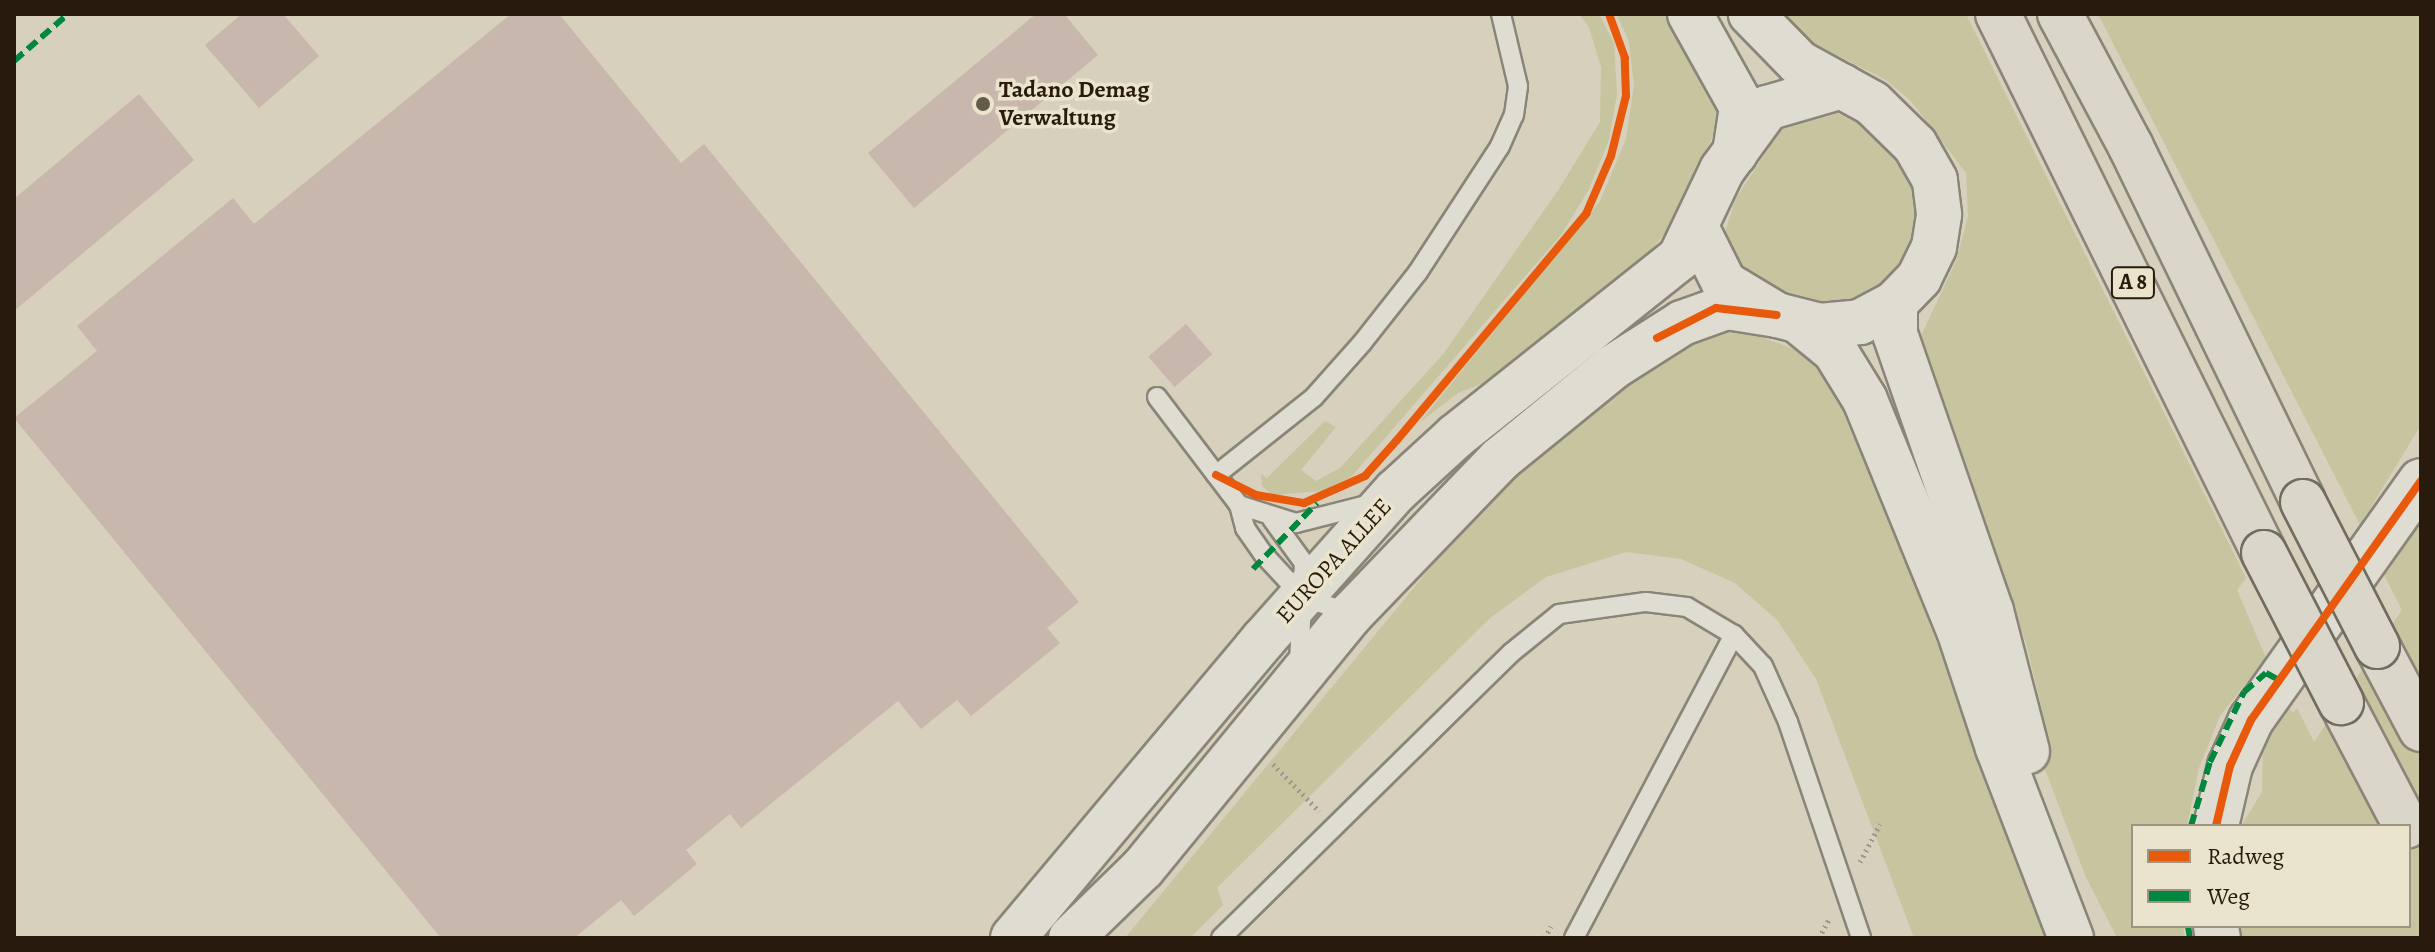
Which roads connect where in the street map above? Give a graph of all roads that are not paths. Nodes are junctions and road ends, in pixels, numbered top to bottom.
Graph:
1 (1501, 14) edge
2 (1690, 14) edge
3 (1751, 14) edge
4 (1998, 14) edge
5 (2060, 14) edge
6 (1842, 86) junction
7 (1735, 153) junction
8 (1697, 229) junction
9 (1895, 303) junction
10 (1789, 320) junction
11 (1157, 397) dead end
12 (1216, 475) junction
13 (2421, 481) edge
14 (1396, 491) junction
15 (1239, 505) junction
16 (1272, 519) junction
17 (1303, 597) junction
18 (1351, 614) junction
19 (1734, 635) junction
20 (1298, 681) junction
21 (2421, 729) edge
22 (2216, 824) edge
23 (2405, 824) edge
24 (2411, 835) edge
25 (2421, 854) edge
26 (1013, 938) edge
27 (1071, 938) edge
28 (1221, 938) edge
29 (1574, 938) edge
30 (1861, 938) edge
31 (2071, 938) edge
32 (2092, 938) edge

1 - 12 lane
2 - 7 main road
3 - 6 main road
4 - 23 highway, A 8, bridge
5 - 21 highway, A 8, bridge
6 - 7 main road
6 - 9 main road
7 - 8 main road
8 - 10 main road
8 - 14 main road, EUROPA ALLEE
9 - 10 main road
9 - 32 main road
10 - 18 main road, EUROPA ALLEE
10 - 31 main road
11 - 12 lane
12 - 15 lane
13 - 22 main road
14 - 16 lane
14 - 17 main road, EUROPA ALLEE
15 - 16 lane
15 - 17 lane
16 - 17 lane
17 - 18 lane
17 - 20 lane
17 - 26 main road, EUROPA ALLEE
18 - 20 main road, EUROPA ALLEE
19 - 28 lane
19 - 29 lane
19 - 30 lane
20 - 27 main road, EUROPA ALLEE
24 - 25 highway

